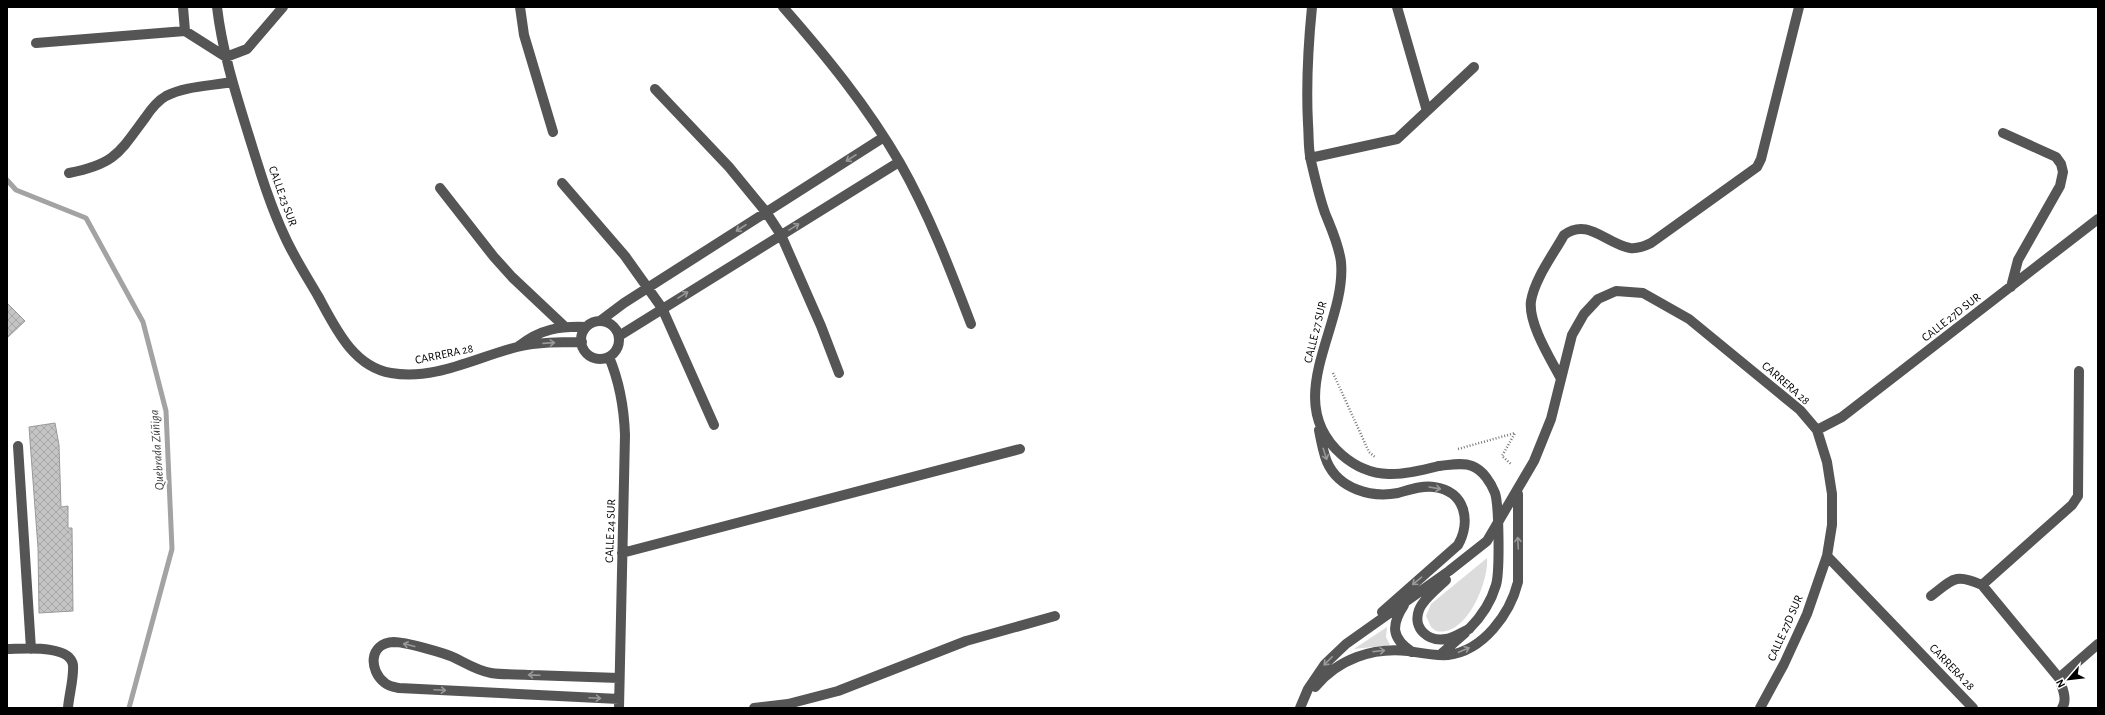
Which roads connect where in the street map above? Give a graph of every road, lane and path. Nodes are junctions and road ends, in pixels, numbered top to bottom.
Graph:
1 (183, 7) edge
2 (217, 7) edge
3 (520, 7) edge
4 (783, 7) edge
5 (1312, 7) edge
6 (1397, 7) edge
7 (1799, 7) edge
8 (280, 9) edge
9 (185, 31) junction
10 (36, 43) dead end
11 (226, 57) junction
12 (1474, 67) dead end
13 (232, 82) junction
14 (655, 89) dead end
15 (1427, 111) junction
16 (553, 132) dead end
17 (2003, 133) dead end
18 (884, 137) junction
19 (1310, 158) junction
20 (899, 162) junction
21 (70, 173) dead end
22 (562, 184) dead end
23 (440, 188) dead end
24 (766, 212) junction
25 (2098, 220) edge
26 (780, 235) junction
27 (2012, 286) junction
28 (648, 288) junction
29 (662, 308) junction
30 (600, 321) junction
31 (971, 324) dead end
32 (564, 326) junction
33 (586, 327) junction
34 (619, 336) junction
35 (582, 342) junction
36 (517, 347) junction
37 (609, 357) junction
38 (375, 369) joint
39 (1332, 370) dead end
40 (2079, 371) dead end
41 (839, 373) dead end
42 (1560, 377) junction
43 (1316, 416) junction
44 (714, 425) dead end
45 (1817, 430) junction
46 (18, 446) dead end
47 (1020, 449) dead end
48 (1451, 452) dead end
49 (1378, 461) dead end
50 (1512, 465) dead end
51 (1519, 489) junction
52 (622, 553) junction
53 (1472, 554) junction
54 (1827, 556) junction
55 (1982, 585) junction
56 (1931, 596) dead end
57 (1406, 602) junction
58 (1055, 616) dead end
59 (1469, 629) junction
60 (1346, 644) junction
61 (2098, 644) edge
62 (7, 649) edge
63 (31, 649) junction
64 (1412, 652) junction
65 (1440, 655) junction
66 (619, 678) junction
67 (2058, 678) junction
68 (619, 704) edge
69 (1301, 705) edge
70 (68, 708) edge
71 (754, 708) edge
72 (1760, 708) edge
73 (1973, 708) edge
74 (2062, 708) edge

1 - 9 street
2 - 11 street, CALLE 23 SUR
3 - 16 street
4 - 18 street
5 - 19 street, CALLE 27 SUR
6 - 15 street
7 - 42 street
8 - 11 street
9 - 10 street
9 - 11 street
11 - 13 street, CALLE 23 SUR
12 - 15 street
13 - 21 street
13 - 38 street, CALLE 23 SUR
14 - 24 street
15 - 19 street
17 - 27 street
18 - 20 street
18 -> 24 street
19 - 43 street, CALLE 27 SUR
26 -> 20 street
20 - 31 street
22 - 28 street
23 - 32 street
24 - 26 street
24 -> 28 street
25 - 27 street, CALLE 27D SUR
29 -> 26 street
26 - 41 street
27 - 45 street, CALLE 27D SUR
28 - 29 street
28 - 30 street
29 - 34 street
29 - 44 street
30 - 33 street
30 - 34 street
32 - 33 street, CARRERA 28
32 - 36 street, CARRERA 28
33 - 35 street
34 - 37 street
36 -> 35 street, CARRERA 28
35 - 37 street
36 - 38 street, CARRERA 28
37 - 52 street, CALLE 24 SUR
39 - 49 path
40 - 55 street
42 - 45 street, CARRERA 28
42 - 51 street, CARRERA 28
43 - 59 street, CALLE 27 SUR, bridge
43 -> 60 street
45 - 54 street, CARRERA 28
46 - 63 street
47 - 52 street
48 - 50 path
51 - 53 street
65 -> 51 street
52 - 66 street, CALLE 24 SUR
53 - 57 street
53 - 59 street
54 - 72 street, CALLE 27D SUR
54 - 73 street, CARRERA 28
55 - 56 street
55 - 67 street
57 - 60 street
57 - 64 street
58 - 71 street
59 - 65 street, CALLE 27 SUR
60 -> 69 street
61 - 67 street
62 - 63 street
63 - 70 street
64 - 65 street
69 -> 64 street
66 - 68 street, CALLE 24 SUR
66 -> 68 street
67 - 74 street

